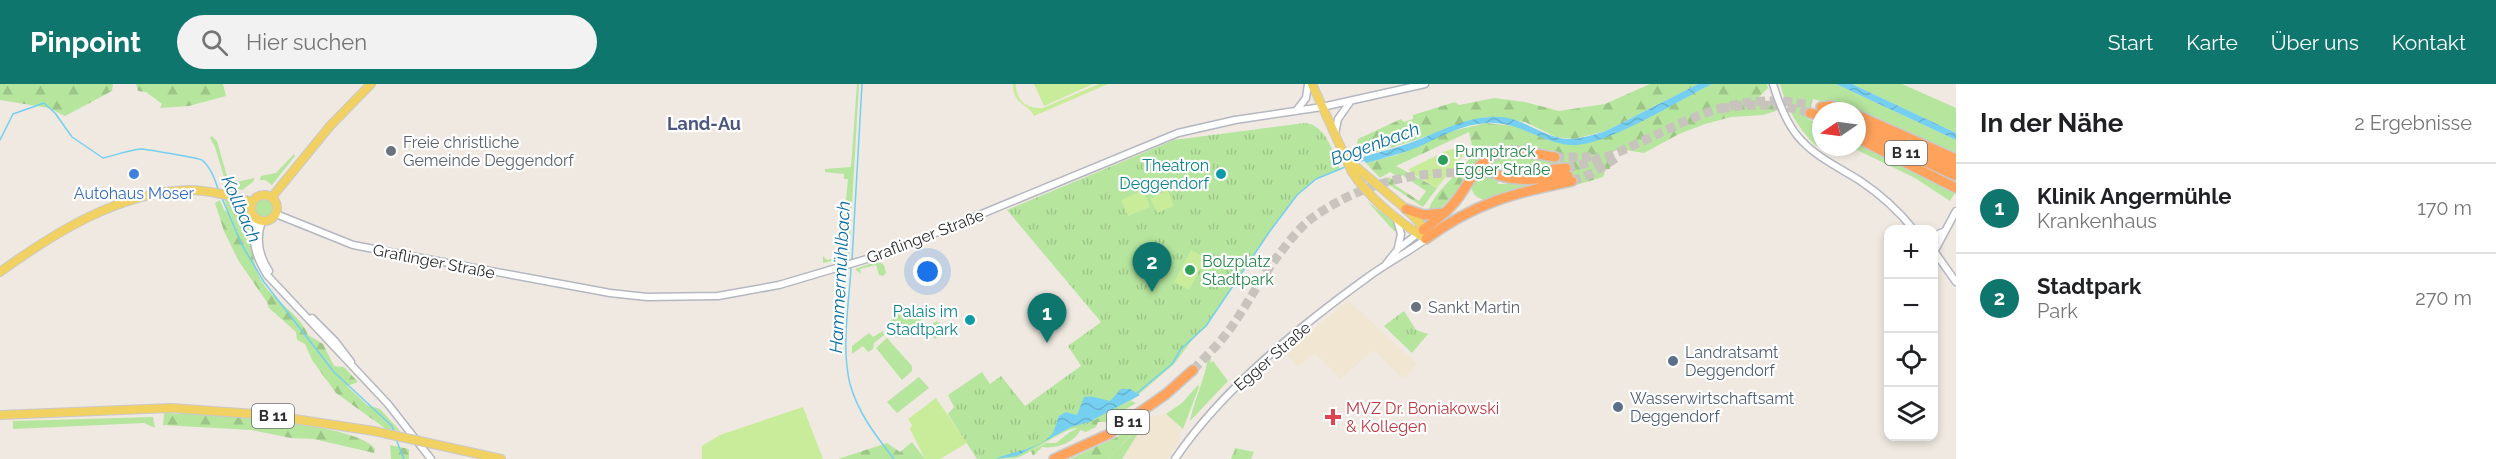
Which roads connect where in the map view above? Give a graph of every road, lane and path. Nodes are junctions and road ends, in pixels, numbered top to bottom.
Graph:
1 (371, 84) edge
2 (1310, 84) edge
3 (1425, 84) edge
4 (1773, 84) edge
5 (1350, 102) junction
6 (1322, 107) junction
7 (1296, 111) junction
8 (1866, 119) edge
9 (1866, 127) edge
10 (1335, 134) junction
11 (1866, 134) edge
12 (1866, 143) edge
13 (1555, 157) tunnel mouth
14 (1956, 159) edge
15 (1348, 160) junction
16 (1956, 168) edge
17 (1569, 175) junction
18 (1956, 176) edge
19 (1956, 188) edge
20 (1368, 193) junction
21 (1387, 195) junction
22 (272, 197) junction
23 (252, 202) junction
24 (1407, 209) junction
25 (1956, 211) edge
26 (1444, 213) junction
27 (276, 214) junction
28 (1395, 216) junction
29 (259, 220) junction
30 (1910, 225) edge
31 (1946, 231) junction
32 (1422, 234) junction
33 (1938, 234) edge
34 (1938, 245) edge
35 (1398, 249) junction
36 (1938, 257) edge
37 (1383, 267) junction
38 (0, 272) edge
39 (1956, 282) edge
40 (1193, 370) tunnel mouth
41 (0, 415) edge
42 (430, 459) edge
43 (501, 459) edge
44 (1054, 459) edge
45 (1175, 459) edge

1 - 22 main road
2 - 6 main road
2 - 7 street
3 - 5 street, Graflinger Straße
4 - 30 street
5 - 6 street, Graflinger Straße
5 - 10 street
6 - 7 street, Graflinger Straße
6 - 10 main road
7 - 27 street, Graflinger Straße
8 - 14 highway, B 11
9 - 16 highway, B 11
10 - 15 main road
11 - 18 highway, B 11
12 - 19 highway, B 11
13 - 26 highway
15 - 20 main road
15 - 21 main road
17 - 17 highway
17 - 32 highway
20 - 21 main road
20 - 28 main road
21 - 24 main road
22 - 23 main road
22 - 27 main road
23 - 29 main road
23 - 38 main road
24 - 26 highway
24 - 32 main road
25 - 31 street
26 - 32 highway
27 - 29 main road
28 - 32 main road
28 - 35 street
29 - 42 street
31 - 33 street
31 - 34 street
32 - 35 street, Egger Straße
32 - 37 street, Egger Straße
35 - 37 street, Egger Straße
36 - 39 street
37 - 45 street, Egger Straße
40 - 44 highway, B 11
41 - 43 main road, B 11, bridge

